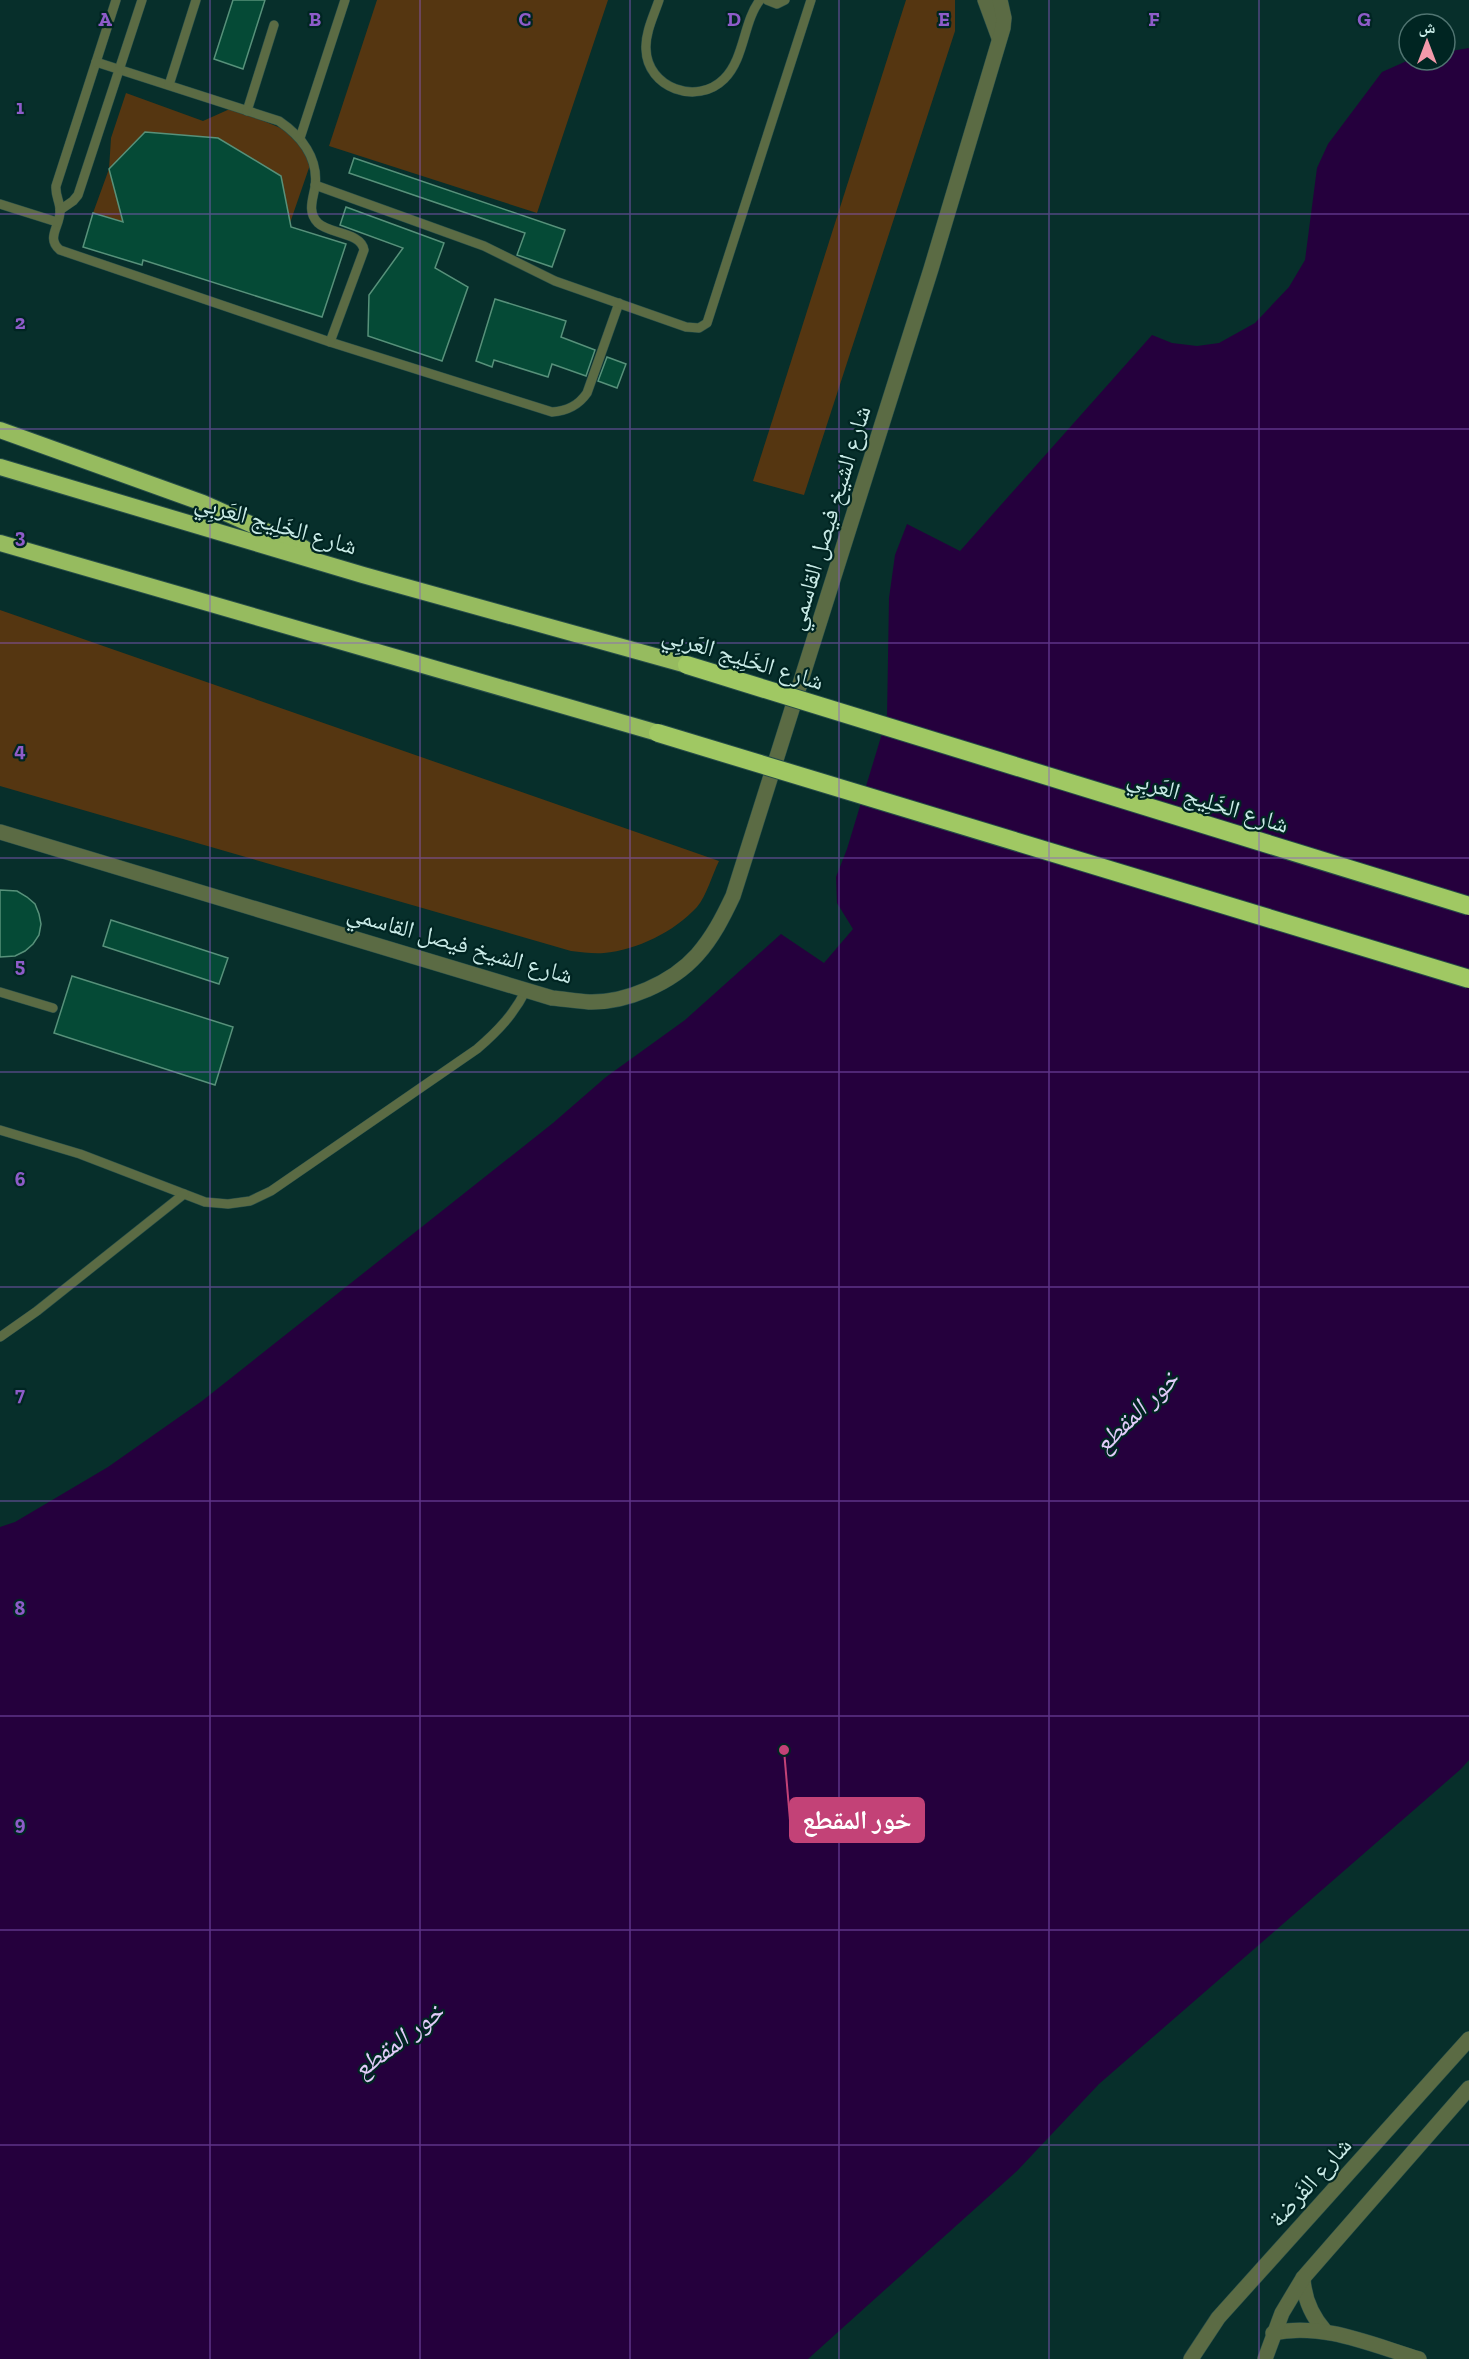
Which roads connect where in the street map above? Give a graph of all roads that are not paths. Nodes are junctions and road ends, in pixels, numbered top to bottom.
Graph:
1 (116, 0) edge
2 (142, 0) edge
3 (196, 0) edge
4 (345, 0) edge
5 (659, 0) edge
6 (760, 0) edge
7 (767, 0) edge
8 (785, 0) edge
9 (811, 0) edge
10 (985, 0) edge
11 (1000, 0) edge
12 (274, 25) dead end
13 (999, 38) junction
14 (96, 62) junction
15 (120, 70) junction
16 (169, 85) junction
17 (247, 111) junction
18 (300, 138) junction
19 (315, 185) junction
20 (0, 204) edge
21 (60, 210) junction
22 (57, 222) junction
23 (619, 303) junction
24 (330, 342) junction
25 (0, 430) edge
26 (0, 467) edge
27 (0, 543) edge
28 (363, 574) junction
29 (687, 665) joint
30 (658, 733) joint
31 (0, 832) edge
32 (1469, 906) edge
33 (1469, 979) edge
34 (526, 990) junction
35 (0, 992) edge
36 (53, 1008) dead end
37 (0, 1130) edge
38 (184, 1194) junction
39 (0, 1336) edge
40 (1469, 2039) edge
41 (1469, 2088) edge
42 (1303, 2278) junction
43 (1325, 2331) junction
44 (1274, 2332) junction
45 (1191, 2359) edge
46 (1265, 2359) edge
47 (1419, 2359) edge

1 - 14 lane
2 - 15 lane
3 - 16 lane
4 - 18 lane
5 - 6 lane
7 - 8 lane
9 - 23 lane
10 - 13 street
11 - 13 street, شارع الشيخ فيصل القاسمي
12 - 17 lane
13 - 34 street, شارع الشيخ فيصل القاسمي
14 - 15 lane
14 - 21 lane
15 - 16 lane
15 - 21 lane
16 - 17 lane
17 - 18 lane
18 - 19 lane
19 - 23 lane
19 - 24 lane
20 - 22 lane
21 - 22 lane
22 - 24 lane
23 - 24 lane
25 - 28 highway
26 - 28 highway, شارع الخَلِيج العَربِي
27 - 30 highway
28 - 29 highway, شارع الخَلِيج العَربِي
29 - 32 highway, شارع الخَلِيج العَربِي, bridge
30 - 33 highway, bridge
31 - 34 street, شارع الشيخ فيصل القاسمي
34 - 38 lane
35 - 36 lane
37 - 38 lane
38 - 39 lane
40 - 45 street, شارع الفَرضة
41 - 42 street
42 - 43 street
42 - 44 street
43 - 44 street
43 - 47 street
44 - 46 street

